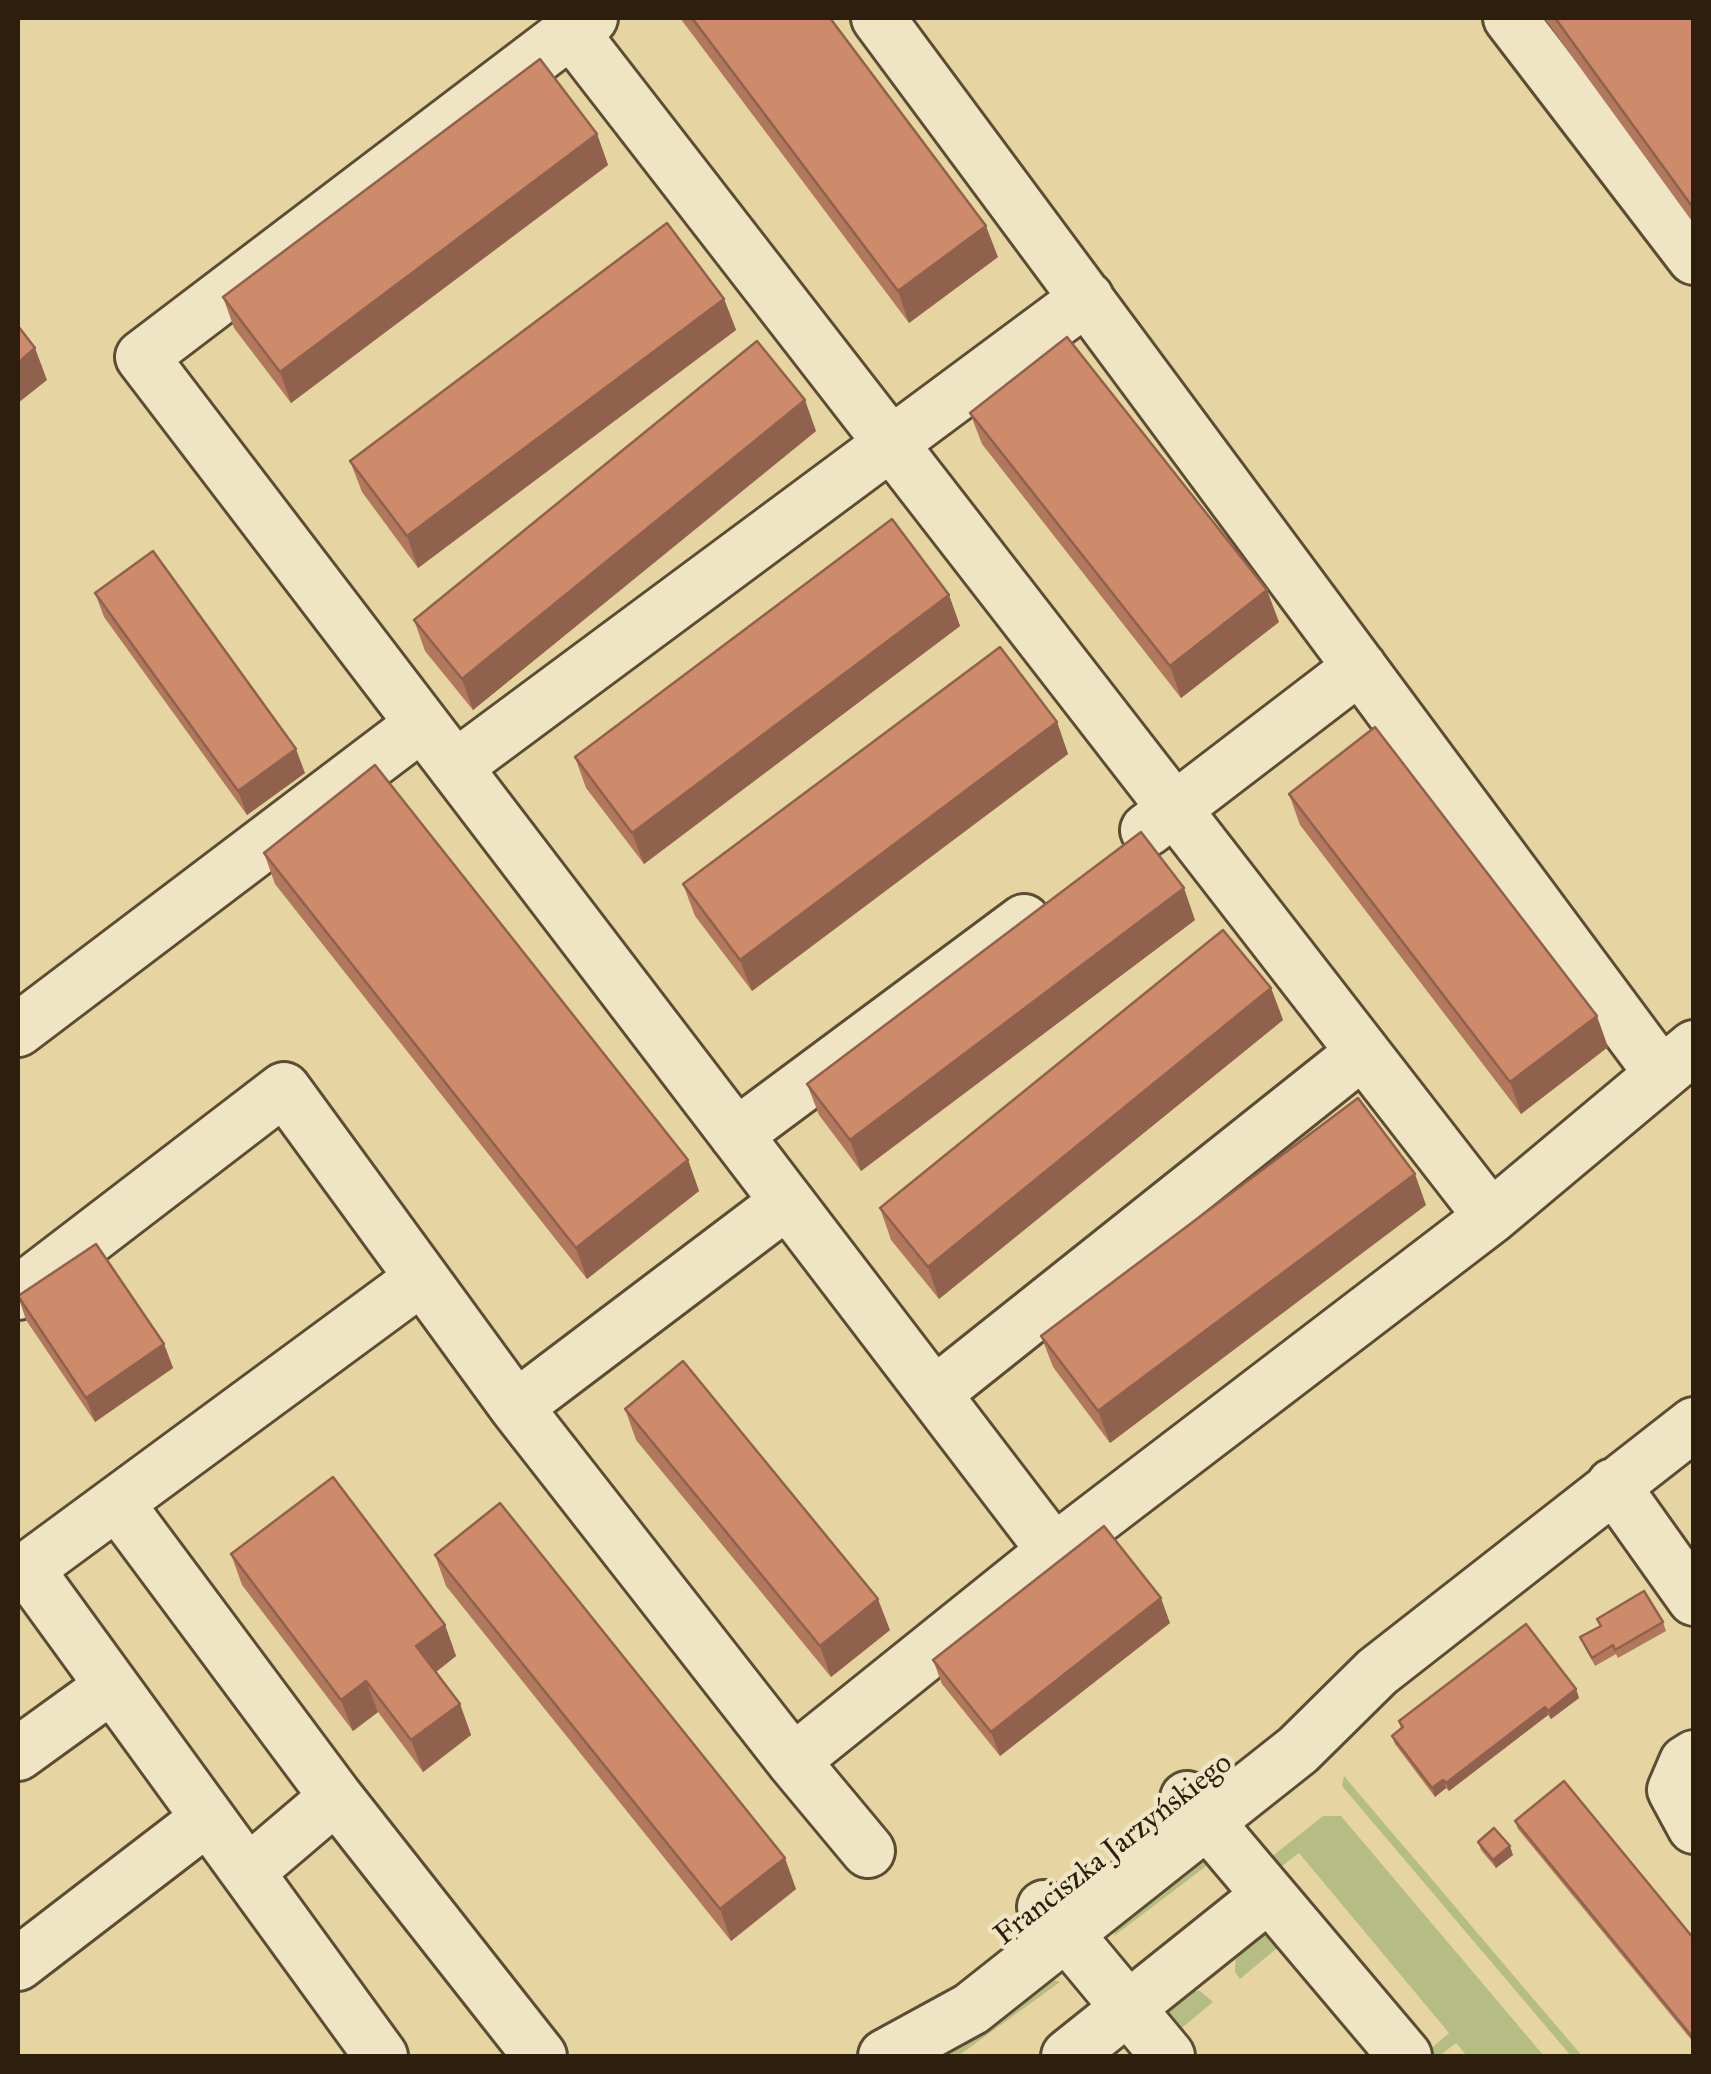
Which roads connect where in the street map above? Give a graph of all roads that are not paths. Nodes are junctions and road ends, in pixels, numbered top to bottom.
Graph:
1 (878, 18) edge
2 (1510, 18) edge
3 (581, 24) edge
4 (1694, 258) edge
5 (1086, 298) junction
6 (890, 442) junction
7 (1360, 667) junction
8 (422, 724) junction
9 (455, 767) junction
10 (1175, 810) junction
11 (1112, 856) edge
12 (1065, 891) edge
13 (18, 1030) edge
14 (1363, 1052) junction
15 (1677, 1059) edge
16 (736, 1134) junction
17 (787, 1202) junction
18 (1491, 1217) junction
19 (422, 1278) junction
20 (18, 1293) edge
21 (934, 1394) junction
22 (516, 1406) junction
23 (1694, 1424) edge
24 (1614, 1485) junction
25 (116, 1503) junction
26 (1054, 1551) junction
27 (22, 1572) edge
28 (1694, 1599) edge
29 (112, 1686) junction
30 (18, 1754) edge
31 (1694, 1757) edge
32 (793, 1760) junction
33 (336, 1797) junction
34 (1197, 1809) junction
35 (208, 1818) junction
36 (1694, 1827) edge
37 (868, 1850) dead end
38 (248, 1872) junction
39 (1269, 1895) junction
40 (1055, 1920) junction
41 (18, 1964) edge
42 (1128, 2008) junction
43 (382, 2056) edge
44 (540, 2056) edge
45 (872, 2056) edge
46 (885, 2056) edge
47 (1068, 2056) edge
48 (1168, 2056) edge
49 (1405, 2056) edge

1 - 5 street
2 - 4 street
3 - 6 street
3 - 8 street
5 - 6 street
5 - 7 street
6 - 9 street
6 - 10 street
7 - 10 street
7 - 15 street
8 - 9 street
8 - 13 street
9 - 16 street
10 - 11 street
10 - 14 street
12 - 16 street
14 - 18 street
14 - 21 street
15 - 18 street
16 - 17 street
17 - 21 street
17 - 22 street
18 - 26 street
19 - 20 street
19 - 22 street
19 - 25 street
21 - 26 street
22 - 32 street
23 - 24 street, Franciszka Jarzyńskiego
24 - 28 street
24 - 34 street, Franciszka Jarzyńskiego
25 - 27 street
25 - 33 street
26 - 32 street
27 - 29 street
29 - 30 street
29 - 35 street
31 - 36 street
32 - 37 street
33 - 38 street
33 - 44 street
34 - 39 street
34 - 40 street, Franciszka Jarzyńskiego
35 - 38 street
35 - 41 street
38 - 43 street
39 - 42 street
39 - 49 street
40 - 42 street
40 - 45 street, Franciszka Jarzyńskiego
40 - 46 street, Franciszka Jarzyńskiego
42 - 47 street
42 - 48 street

